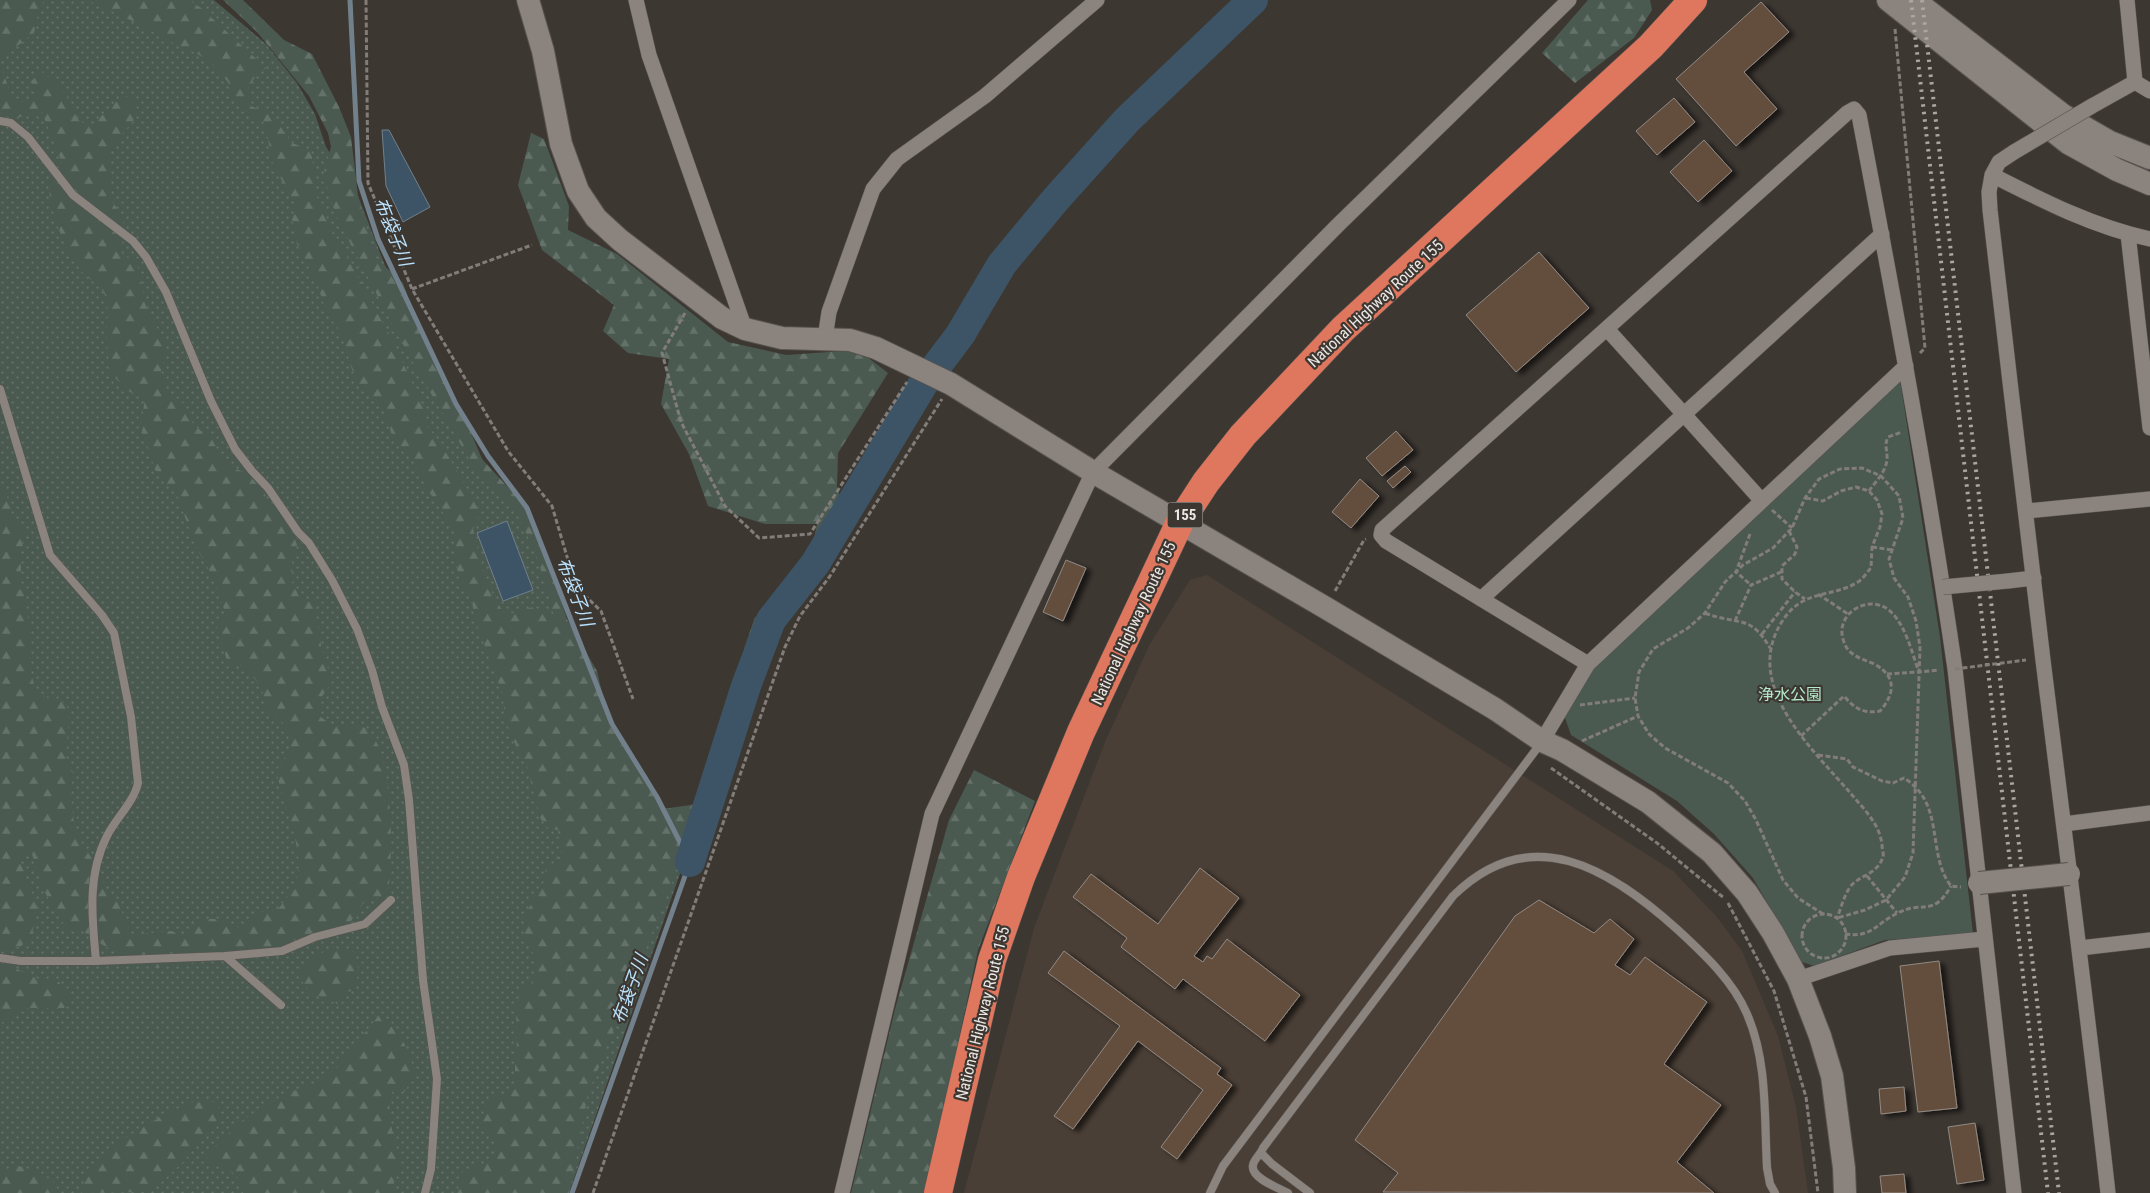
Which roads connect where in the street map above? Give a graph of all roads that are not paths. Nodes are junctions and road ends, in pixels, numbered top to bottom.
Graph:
1 (528, 0) edge
2 (636, 0) edge
3 (1097, 0) edge
4 (1569, 0) edge
5 (1693, 0) edge
6 (1888, 0) edge
7 (1914, 0) edge
8 (2127, 0) edge
9 (2135, 82) junction
10 (2150, 91) edge
11 (0, 121) edge
12 (2150, 158) edge
13 (1992, 175) junction
14 (2150, 184) edge
15 (1882, 234) junction
16 (2128, 234) junction
17 (2150, 239) edge
18 (1607, 329) junction
19 (746, 330) junction
20 (825, 338) junction
21 (1906, 366) junction
22 (0, 389) edge
23 (1685, 415) junction
24 (2150, 428) edge
25 (1092, 472) junction
26 (2150, 499) edge
27 (1762, 501) junction
28 (2026, 512) junction
29 (1180, 522) junction
30 (2034, 578) junction
31 (1943, 588) junction
32 (1481, 599) junction
33 (1588, 664) junction
34 (1545, 748) junction
35 (2150, 813) edge
36 (2064, 824) junction
37 (2069, 874) junction
38 (1979, 883) junction
39 (391, 900) dead end
40 (1984, 938) junction
41 (2150, 940) edge
42 (2080, 948) junction
43 (225, 956) junction
44 (0, 958) edge
45 (96, 961) junction
46 (1798, 979) junction
47 (281, 1005) dead end
48 (1261, 1153) junction
49 (425, 1193) edge
50 (842, 1193) edge
51 (938, 1193) edge
52 (1210, 1193) edge
53 (1288, 1193) edge
54 (1310, 1193) edge
55 (1775, 1193) edge
56 (1845, 1193) edge
57 (2014, 1193) edge
58 (2108, 1193) edge

1 - 19 street
2 - 19 street
3 - 20 street
4 - 25 street
5 - 29 highway, National Highway Route 155 / 155
6 - 14 street
7 - 12 street
8 - 9 street
9 - 10 street
9 - 13 street, bridge
11 - 49 lane
13 - 16 street
13 - 28 street
15 - 18 street
15 - 21 street
15 - 23 street
16 - 17 street
16 - 24 street
18 - 23 street
18 - 32 street
19 - 20 street
20 - 25 street
21 - 27 street
21 - 31 street
22 - 45 lane
23 - 27 street
23 - 32 street
25 - 29 street
25 - 50 street
26 - 28 street
27 - 33 street
28 - 30 street
29 - 34 street
29 - 51 highway, National Highway Route 155 / 155
30 - 31 street, bridge
30 - 36 street
31 - 38 street
32 - 33 street
33 - 34 street
34 - 46 street
34 - 52 lane
35 - 36 street
36 - 37 street
37 - 38 street, bridge
37 - 42 street
38 - 40 street
39 - 43 lane
40 - 46 street
40 - 57 street
41 - 42 street
42 - 58 street
43 - 45 lane
43 - 47 lane
44 - 45 lane
46 - 56 street
48 - 53 lane
48 - 54 lane
48 - 55 lane

